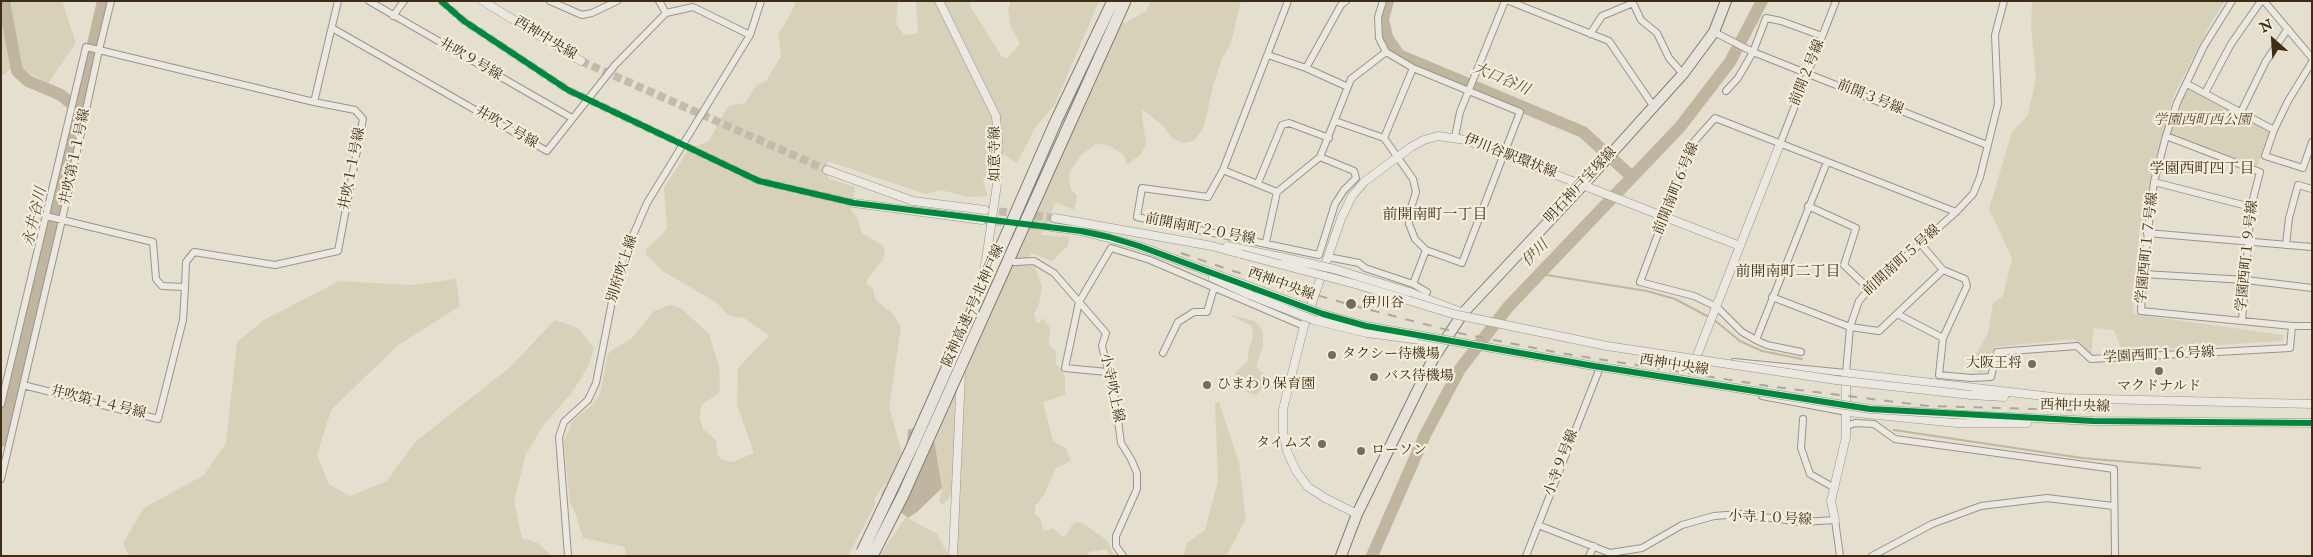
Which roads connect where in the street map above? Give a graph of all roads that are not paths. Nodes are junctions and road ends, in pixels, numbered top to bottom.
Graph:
1 (111, 1) edge
2 (338, 1) edge
3 (369, 1) edge
4 (404, 1) edge
5 (483, 1) edge
6 (550, 1) edge
7 (617, 1) edge
8 (659, 1) edge
9 (761, 1) edge
10 (938, 1) edge
11 (1113, 1) edge
12 (1125, 1) edge
13 (1288, 1) edge
14 (1346, 1) edge
15 (1383, 1) edge
16 (1507, 1) edge
17 (1726, 1) edge
18 (1836, 1) edge
19 (2004, 1) edge
20 (2232, 1) edge
21 (2263, 1) edge
22 (666, 13) junction
23 (393, 16) junction
24 (332, 28) junction
25 (2287, 30) junction
26 (1590, 34) junction
27 (1717, 34) junction
28 (750, 35) junction
29 (1822, 36) junction
30 (98, 50) junction
31 (1386, 52) junction
32 (1753, 52) junction
33 (1268, 55) junction
34 (2312, 58) edge
35 (582, 62) tunnel mouth
36 (2312, 62) edge
37 (1306, 68) junction
38 (1413, 68) junction
39 (1807, 73) junction
40 (1683, 74) junction
41 (2187, 84) junction
42 (1348, 88) junction
43 (1468, 89) junction
44 (1726, 91) dead end
45 (2205, 93) junction
46 (314, 102) junction
47 (1654, 107) junction
48 (2241, 112) junction
49 (572, 118) junction
50 (1334, 121) junction
51 (2274, 130) junction
52 (2166, 136) junction
53 (1455, 137) junction
54 (1329, 138) junction
55 (1384, 138) junction
56 (2312, 142) edge
57 (1780, 144) junction
58 (1987, 145) junction
59 (1504, 154) junction
60 (1398, 156) junction
61 (1320, 157) junction
62 (1827, 162) junction
63 (827, 170) tunnel mouth
64 (1223, 170) junction
65 (2154, 182) junction
66 (1258, 183) junction
67 (1586, 186) junction
68 (2312, 189) edge
69 (1277, 192) junction
70 (854, 203) tunnel mouth
71 (1808, 206) junction
72 (2251, 207) junction
73 (985, 210) tunnel mouth
74 (1956, 212) junction
75 (46, 216) junction
76 (1055, 218) tunnel mouth
77 (1665, 218) junction
78 (62, 220) junction
79 (982, 220) tunnel mouth
80 (1051, 227) tunnel mouth
81 (1142, 232) junction
82 (2147, 233) junction
83 (2248, 241) junction
84 (1266, 242) junction
85 (1920, 243) junction
86 (2286, 245) junction
87 (1740, 246) junction
88 (2312, 248) edge
89 (1426, 250) junction
90 (1158, 253) junction
91 (1328, 257) junction
92 (1015, 262) dead end
93 (1943, 270) junction
94 (2143, 274) junction
95 (2246, 280) junction
96 (185, 288) junction
97 (1214, 288) junction
98 (1411, 288) junction
99 (2312, 288) edge
100 (1868, 289) junction
101 (1427, 292) dead end
102 (1772, 297) junction
103 (1079, 302) junction
104 (1716, 309) junction
105 (1463, 313) junction
106 (1897, 314) junction
107 (2242, 322) junction
108 (1304, 326) junction
109 (2292, 326) junction
110 (2312, 326) edge
111 (1850, 327) junction
112 (1943, 338) junction
113 (1756, 340) junction
114 (1447, 343) junction
115 (1801, 352) dead end
116 (1163, 353) dead end
117 (1696, 358) junction
118 (1598, 370) junction
119 (1107, 372) junction
120 (1846, 373) junction
121 (24, 385) junction
122 (2061, 398) junction
123 (1, 404) edge
124 (2312, 404) edge
125 (1847, 412) junction
126 (1803, 419) dead end
127 (2093, 421) junction
128 (2312, 423) edge
129 (1847, 426) junction
130 (1, 479) edge
131 (1833, 487) junction
132 (2112, 506) junction
133 (1357, 514) junction
134 (1835, 520) junction
135 (1538, 524) junction
136 (1594, 546) junction
137 (865, 554) edge
138 (1611, 554) edge
139 (568, 556) edge
140 (953, 556) edge
141 (1123, 556) edge
142 (1341, 556) edge
143 (1526, 556) edge
144 (1589, 556) edge
145 (1840, 556) edge
146 (1872, 556) edge
147 (2114, 556) edge

1 - 30 street, 井吹第１１号線
2 - 24 street
3 - 23 street, 井吹９号線
4 - 23 street
5 - 35 street, 西神中央線
6 - 7 street
8 - 22 street
9 - 28 street, 別府吹上線
10 - 140 street, 如意寺線
11 - 137 highway, 阪神高速7号北神戸線, bridge
12 - 137 highway, 阪神高速7号北神戸線, bridge
13 - 33 street, 前開南町２０号線
14 - 37 street
15 - 31 street
16 - 26 street
16 - 43 street
17 - 27 main road, 明石神戸宝塚線
18 - 29 street, 前開２号線
19 - 58 street, 前開南町５号線
20 - 41 street, 学園西町１７号線
21 - 25 street
21 - 45 street
22 - 28 street
22 - 49 street, 井吹７号線
23 - 49 street, 井吹９号線
24 - 46 street
24 - 49 street, 井吹７号線
25 - 34 street
25 - 48 street
26 - 40 street
26 - 47 street
27 - 32 street, 前開３号線
27 - 40 main road, 明石神戸宝塚線
28 - 139 street, 別府吹上線
29 - 32 street
29 - 39 street, 前開２号線
30 - 46 street
30 - 75 street
30 - 78 street, 井吹第１１号線
31 - 38 street
31 - 42 street
32 - 39 street, 前開３号線
32 - 44 street
33 - 37 street
33 - 64 street, 前開南町２０号線
36 - 51 street
37 - 42 street
38 - 43 street
38 - 55 street
39 - 57 street, 前開２号線
39 - 58 street, 前開３号線
40 - 47 main road, 明石神戸宝塚線
41 - 45 street
41 - 52 street, 学園西町１７号線
42 - 50 street
43 - 53 street
43 - 59 street
45 - 48 street
46 - 96 street, 井吹１１号線
47 - 67 main road, 明石神戸宝塚線
48 - 51 street
50 - 54 street
50 - 55 street
51 - 56 street
52 - 65 street, 学園西町１７号線
52 - 72 street, 学園西町１９号線
53 - 59 street, 伊川谷駅環状線
53 - 60 street, 伊川谷駅環状線
54 - 61 street
54 - 66 street
55 - 60 street
57 - 62 street, 前開南町６号線
57 - 77 street, 前開南町６号線
57 - 87 street
58 - 74 street, 前開南町５号線
59 - 67 street, 伊川谷駅環状線
59 - 89 street
60 - 89 street
60 - 91 street, 伊川谷駅環状線
61 - 69 street
61 - 84 street, 前開南町２０号線
62 - 71 street
62 - 74 street, 前開南町６号線
63 - 73 street
64 - 66 street
64 - 84 street, 前開南町２０号線
65 - 72 street
65 - 82 street, 学園西町１７号線
66 - 69 street
67 - 77 street, 伊川谷駅環状線
67 - 105 main road, 明石神戸宝塚線
68 - 86 street
69 - 84 street
70 - 79 street
71 - 100 street
71 - 102 street
72 - 83 street, 学園西町１９号線
74 - 85 street, 前開南町５号線
75 - 78 street
75 - 123 street
76 - 81 street, 西神中央線
77 - 87 street, 伊川谷駅環状線
77 - 104 street, 前開南町６号線
78 - 96 street
78 - 121 street, 井吹第１１号線
80 - 90 street, 西神中央線
81 - 98 street, bridge
81 - 122 street, 西神中央線, bridge
82 - 83 street
82 - 94 street, 学園西町１７号線
83 - 86 street
83 - 95 street, 学園西町１９号線
85 - 93 street
85 - 100 street, 前開南町５号線
86 - 88 street
87 - 104 street
89 - 98 street
90 - 114 street, bridge
90 - 127 street, 西神中央線, bridge
91 - 98 street
91 - 108 street, 伊川谷駅環状線
92 - 103 street, 小寺吹上線
93 - 106 street
93 - 112 street
94 - 95 street
94 - 107 street, 学園西町１７号線
95 - 99 street
95 - 107 street, 学園西町１９号線
96 - 121 street, 井吹第１４号線
97 - 103 street
97 - 108 street
97 - 116 street
98 - 101 street
98 - 105 street
100 - 111 street, 前開南町５号線
102 - 111 street
102 - 113 street
103 - 119 street, 小寺吹上線
103 - 119 street
104 - 113 street, 前開南町６号線
104 - 117 street
105 - 114 main road, 明石神戸宝塚線
105 - 117 street, 西神中央線, bridge
106 - 111 street
106 - 112 street
107 - 109 street, 学園西町１７号線
108 - 133 street, 伊川谷駅環状線
109 - 110 street, 学園西町１７号線
109 - 112 street, 学園西町１６号線
111 - 120 street, 前開南町５号線
113 - 115 street, 前開南町６号線
114 - 118 street, 西神中央線, bridge
114 - 133 main road, 明石神戸宝塚線
117 - 120 street, 西神中央線
118 - 125 street, 西神中央線
118 - 135 street, 小寺９号線
119 - 141 street, 小寺吹上線
120 - 122 street
120 - 125 street
121 - 130 street, 井吹第１１号線
122 - 124 street, 西神中央線
125 - 127 street
125 - 129 street
126 - 131 street
127 - 128 street, 西神中央線
129 - 131 street
129 - 132 street
131 - 134 street
132 - 146 street
132 - 147 street
133 - 142 main road, 明石神戸宝塚線
134 - 138 street, 小寺１０号線
134 - 145 street
135 - 136 street, 小寺１０号線
135 - 143 street, 小寺９号線
136 - 138 street, 小寺１０号線
136 - 144 street

